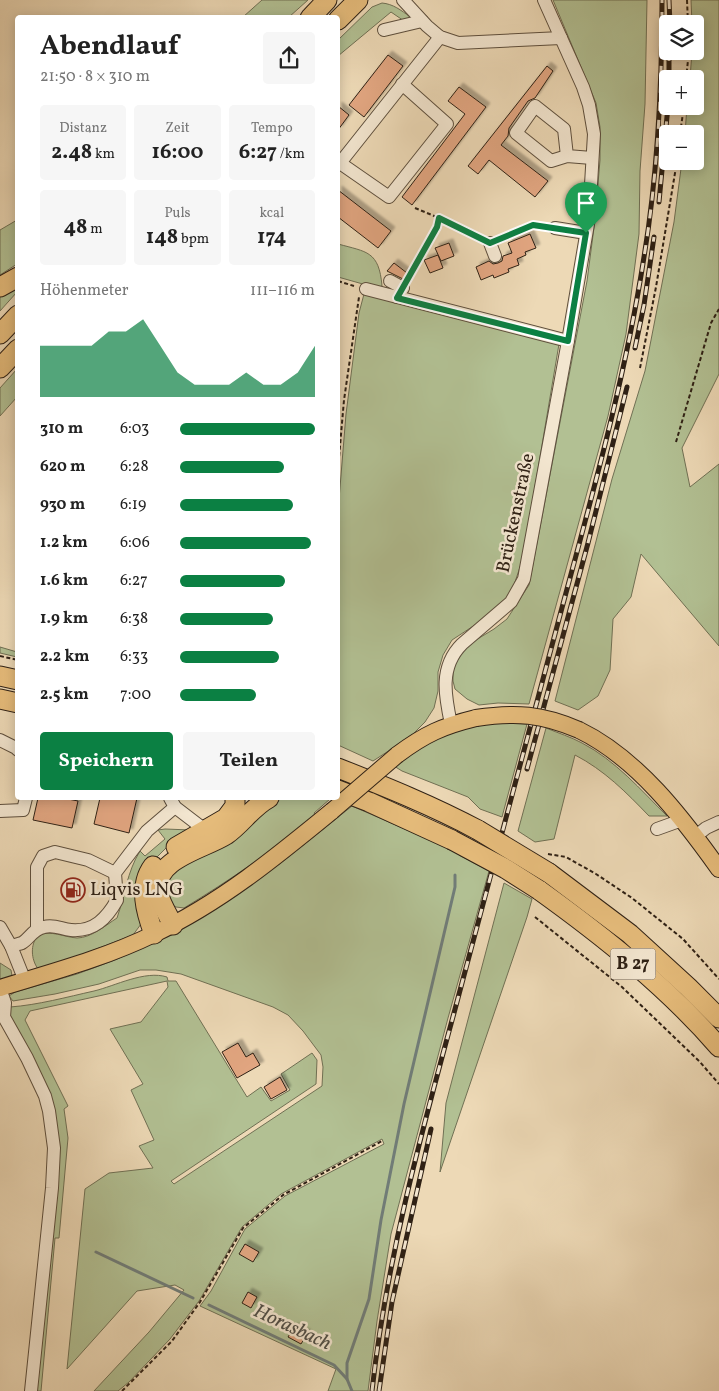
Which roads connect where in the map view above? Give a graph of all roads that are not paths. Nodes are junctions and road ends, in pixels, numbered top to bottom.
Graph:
1 (327, 0) edge
2 (358, 0) edge
3 (403, 0) edge
4 (544, 0) edge
5 (313, 15) edge
6 (340, 18) edge
7 (422, 21) junction
8 (384, 30) dead end
9 (440, 37) junction
10 (561, 38) junction
11 (402, 84) junction
12 (567, 156) junction
13 (592, 158) junction
14 (340, 162) edge
15 (340, 164) edge
16 (554, 228) road end
17 (586, 233) junction
18 (490, 243) road end
19 (495, 256) dead end
20 (15, 280) edge
21 (390, 281) dead end
22 (0, 287) edge
23 (363, 289) road end
24 (400, 293) junction
25 (15, 318) edge
26 (0, 334) edge
27 (568, 341) junction
28 (15, 352) edge
29 (0, 368) edge
30 (0, 676) edge
31 (15, 679) edge
32 (0, 699) edge
33 (15, 702) edge
34 (451, 724) junction
35 (0, 740) edge
36 (15, 747) edge
37 (340, 769) edge
38 (340, 791) edge
39 (26, 800) edge
40 (235, 800) edge
41 (267, 800) edge
42 (172, 802) edge
43 (0, 811) edge
44 (682, 820) junction
45 (719, 822) edge
46 (658, 829) dead end
47 (205, 830) junction
48 (696, 836) junction
49 (719, 869) edge
50 (115, 874) junction
51 (173, 925) junction
52 (0, 927) edge
53 (37, 929) junction
54 (154, 934) junction
55 (11, 946) junction
56 (25, 981) junction
57 (688, 987) junction
58 (0, 988) edge
59 (719, 999) edge
60 (719, 1018) edge
61 (719, 1047) edge
62 (31, 1391) edge

1 - 5 highway
2 - 6 highway
3 - 7 street
4 - 10 street, Brückenstraße
7 - 8 street
7 - 9 street
9 - 10 street
9 - 11 street
10 - 13 street, Brückenstraße
11 - 14 street
11 - 15 street
12 - 12 street
12 - 13 street
13 - 17 street, Brückenstraße
16 - 17 street
17 - 27 street, Brückenstraße
18 - 19 street
20 - 22 highway
21 - 24 street
23 - 24 street
24 - 27 street
25 - 26 highway
27 - 34 street, Brückenstraße
28 - 29 highway
30 - 31 highway
32 - 33 highway
34 - 44 main road, bridge
34 - 51 main road, bridge
35 - 36 street
37 - 57 highway, B 27, bridge
38 - 61 highway, B 27, bridge
39 - 43 street
40 - 47 highway
41 - 51 highway
42 - 47 street
42 - 50 street
44 - 46 street
44 - 48 main road
45 - 48 street
47 - 54 highway
48 - 49 main road
50 - 53 street
50 - 53 street
51 - 54 main road
52 - 55 street
53 - 55 street
54 - 56 main road
55 - 56 street
56 - 58 main road
57 - 59 highway
57 - 60 highway, B 27
58 - 62 street

